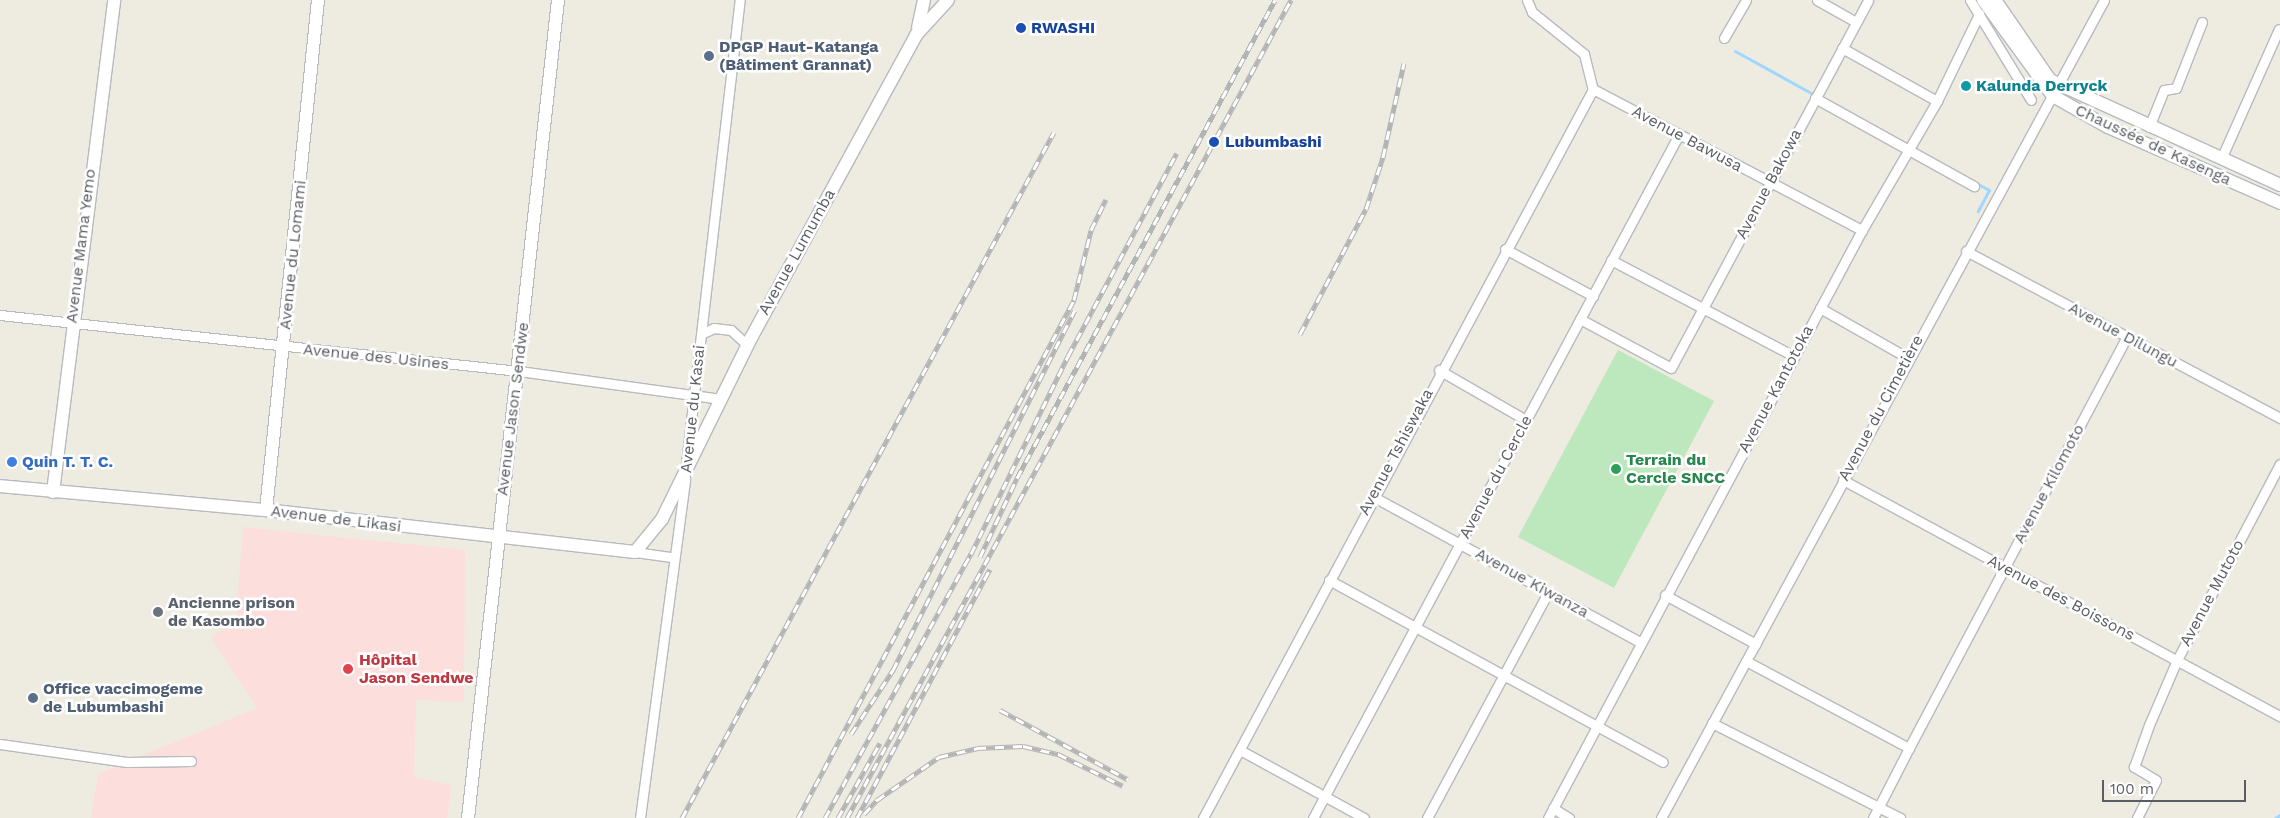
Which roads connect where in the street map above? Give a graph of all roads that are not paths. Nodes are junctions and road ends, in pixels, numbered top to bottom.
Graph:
1 (114, 0) edge
2 (318, 0) edge
3 (558, 0) edge
4 (740, 0) edge
5 (924, 0) edge
6 (947, 0) edge
7 (959, 0) edge
8 (1527, 0) edge
9 (1746, 0) edge
10 (1817, 0) edge
11 (1868, 0) edge
12 (1970, 0) edge
13 (1983, 0) edge
14 (1995, 0) edge
15 (2104, 0) edge
16 (1979, 14) junction
17 (1856, 22) junction
18 (2202, 22) dead end
19 (2279, 29) edge
20 (916, 35) junction
21 (1724, 38) dead end
22 (1842, 48) junction
23 (1593, 89) junction
24 (2056, 91) junction
25 (1815, 98) junction
26 (2031, 100) dead end
27 (1937, 101) junction
28 (2149, 127) junction
29 (1678, 136) junction
30 (1909, 150) junction
31 (2221, 159) junction
32 (1769, 182) junction
33 (2280, 185) edge
34 (1974, 186) dead end
35 (2280, 203) edge
36 (1862, 230) junction
37 (1506, 249) junction
38 (1966, 250) junction
39 (1612, 260) junction
40 (1593, 296) junction
41 (1703, 308) junction
42 (1820, 308) junction
43 (0, 314) edge
44 (1580, 319) junction
45 (71, 323) junction
46 (701, 334) junction
47 (2127, 337) junction
48 (747, 345) junction
49 (284, 348) junction
50 (1794, 356) junction
51 (1908, 358) junction
52 (1439, 370) junction
53 (519, 371) junction
54 (695, 392) junction
55 (721, 399) junction
56 (2280, 418) edge
57 (1526, 420) junction
58 (2280, 464) edge
59 (686, 474) junction
60 (1843, 480) junction
61 (0, 486) edge
62 (53, 492) junction
63 (1372, 496) junction
64 (266, 510) junction
65 (498, 538) junction
66 (1460, 544) junction
67 (635, 552) junction
68 (672, 556) junction
69 (2005, 568) junction
70 (1329, 580) junction
71 (1548, 592) junction
72 (1665, 595) junction
73 (1416, 626) junction
74 (1640, 642) junction
75 (1756, 644) junction
76 (2177, 660) junction
77 (1746, 661) junction
78 (1505, 675) junction
79 (2280, 716) edge
80 (1712, 723) junction
81 (1597, 725) junction
82 (0, 744) edge
83 (1909, 748) junction
84 (1240, 750) junction
85 (191, 761) dead end
86 (1663, 762) dead end
87 (1325, 796) junction
88 (1879, 807) junction
89 (1553, 808) junction
90 (468, 818) edge
91 (640, 818) edge
92 (1203, 818) edge
93 (1314, 818) edge
94 (1364, 818) edge
95 (1427, 818) edge
96 (1548, 818) edge
97 (1569, 818) edge
98 (1661, 818) edge
99 (1873, 818) edge
100 (1900, 818) edge
101 (2138, 818) edge

1 - 45 main road, Avenue Mama Yemo
2 - 49 main road, Avenue du Lomami
3 - 53 main road, Avenue Jason Sendwe
4 - 46 street, Avenue du Kasai
5 - 20 main road
6 - 7 main road
6 - 20 main road
8 - 23 street
9 - 21 street
10 - 17 street
11 - 17 street, Avenue Bakowa
12 - 16 street
13 - 24 main road, Chaussée de Kasenga
14 - 24 main road, Chaussée de Kasenga
15 - 24 street, Avenue du Cimetière
16 - 26 street
16 - 27 street, Avenue Kantotoka
17 - 22 street, Avenue Bakowa
18 - 28 street
19 - 31 street
20 - 48 main road, Avenue Lumumba
22 - 25 street, Avenue Bakowa
22 - 27 street
23 - 29 street, Avenue Bawusa
23 - 37 street, Avenue Tshiswaka
24 - 28 main road, Chaussée de Kasenga
24 - 35 main road, Chaussée de Kasenga
24 - 38 street, Avenue du Cimetière
25 - 30 street
25 - 32 street, Avenue Bakowa
27 - 30 street, Avenue Kantotoka
28 - 31 main road, Chaussée de Kasenga
29 - 32 street, Avenue Bawusa
29 - 39 street, Avenue du Cercle
30 - 34 street
30 - 36 street, Avenue Kantotoka
31 - 33 main road, Chaussée de Kasenga
32 - 36 street, Avenue Bawusa
32 - 41 street, Avenue Bakowa
36 - 42 street, Avenue Kantotoka
37 - 40 street
37 - 52 street, Avenue Tshiswaka
38 - 47 street, Avenue Dilungu
38 - 51 street, Avenue du Cimetière
39 - 40 street, Avenue du Cercle
39 - 41 street
40 - 44 street, Avenue du Cercle
41 - 44 street, Avenue Bakowa
41 - 50 street
42 - 50 street, Avenue Kantotoka
42 - 51 street
43 - 45 street, Avenue des Usines
44 - 57 street, Avenue du Cercle
45 - 49 street, Avenue des Usines
45 - 62 main road, Avenue Mama Yemo
46 - 48 street
46 - 54 street, Avenue du Kasai
47 - 56 street, Avenue Dilungu
47 - 69 street, Avenue Kilomoto
48 - 55 main road, Avenue Lumumba
49 - 53 street, Avenue des Usines
49 - 64 main road, Avenue du Lomami
50 - 72 street, Avenue Kantotoka
51 - 60 street, Avenue du Cimetière
52 - 57 street
52 - 63 street, Avenue Tshiswaka
53 - 54 street, Avenue des Usines
53 - 65 main road, Avenue Jason Sendwe
54 - 55 street, Avenue des Usines
54 - 59 street, Avenue du Kasai
55 - 59 main road, Avenue Lumumba
57 - 66 street, Avenue du Cercle
58 - 76 street, Avenue Mutoto
59 - 67 main road, Avenue Lumumba
59 - 68 street, Avenue du Kasai
60 - 69 street, Avenue des Boissons
60 - 75 street, Avenue du Cimetière
61 - 62 main road, Avenue de Likasi
62 - 64 main road, Avenue de Likasi
63 - 66 street, Avenue Kiwanza
63 - 70 street, Avenue Tshiswaka
64 - 65 main road, Avenue de Likasi
65 - 67 main road, Avenue de Likasi
65 - 90 main road, Avenue Jason Sendwe
66 - 71 street, Avenue Kiwanza
66 - 73 street, Avenue du Cercle
67 - 68 street, Avenue de Likasi
68 - 91 street, Avenue du Kasai
69 - 76 street, Avenue des Boissons
69 - 83 street, Avenue Kilomoto
70 - 73 street
70 - 84 street, Avenue Tshiswaka
71 - 74 street, Avenue Kiwanza
71 - 78 street
72 - 74 street, Avenue Kantotoka
72 - 75 street
73 - 78 street
73 - 87 street, Avenue du Cercle
74 - 81 street, Avenue Kantotoka
75 - 77 street, Avenue du Cimetière
76 - 79 street, Avenue des Boissons
76 - 101 street, Avenue Mutoto
77 - 80 street, Avenue du Cimetière
77 - 83 street
78 - 81 street
78 - 95 street
80 - 88 street
80 - 98 street, Avenue du Cimetière
81 - 86 street
81 - 89 street, Avenue Kantotoka
82 - 85 street
83 - 88 street, Avenue Kilomoto
84 - 87 street
84 - 92 street, Avenue Tshiswaka
87 - 93 street, Avenue du Cercle
87 - 94 street
88 - 99 street
88 - 100 street
89 - 96 street, Avenue Kantotoka
89 - 97 street

